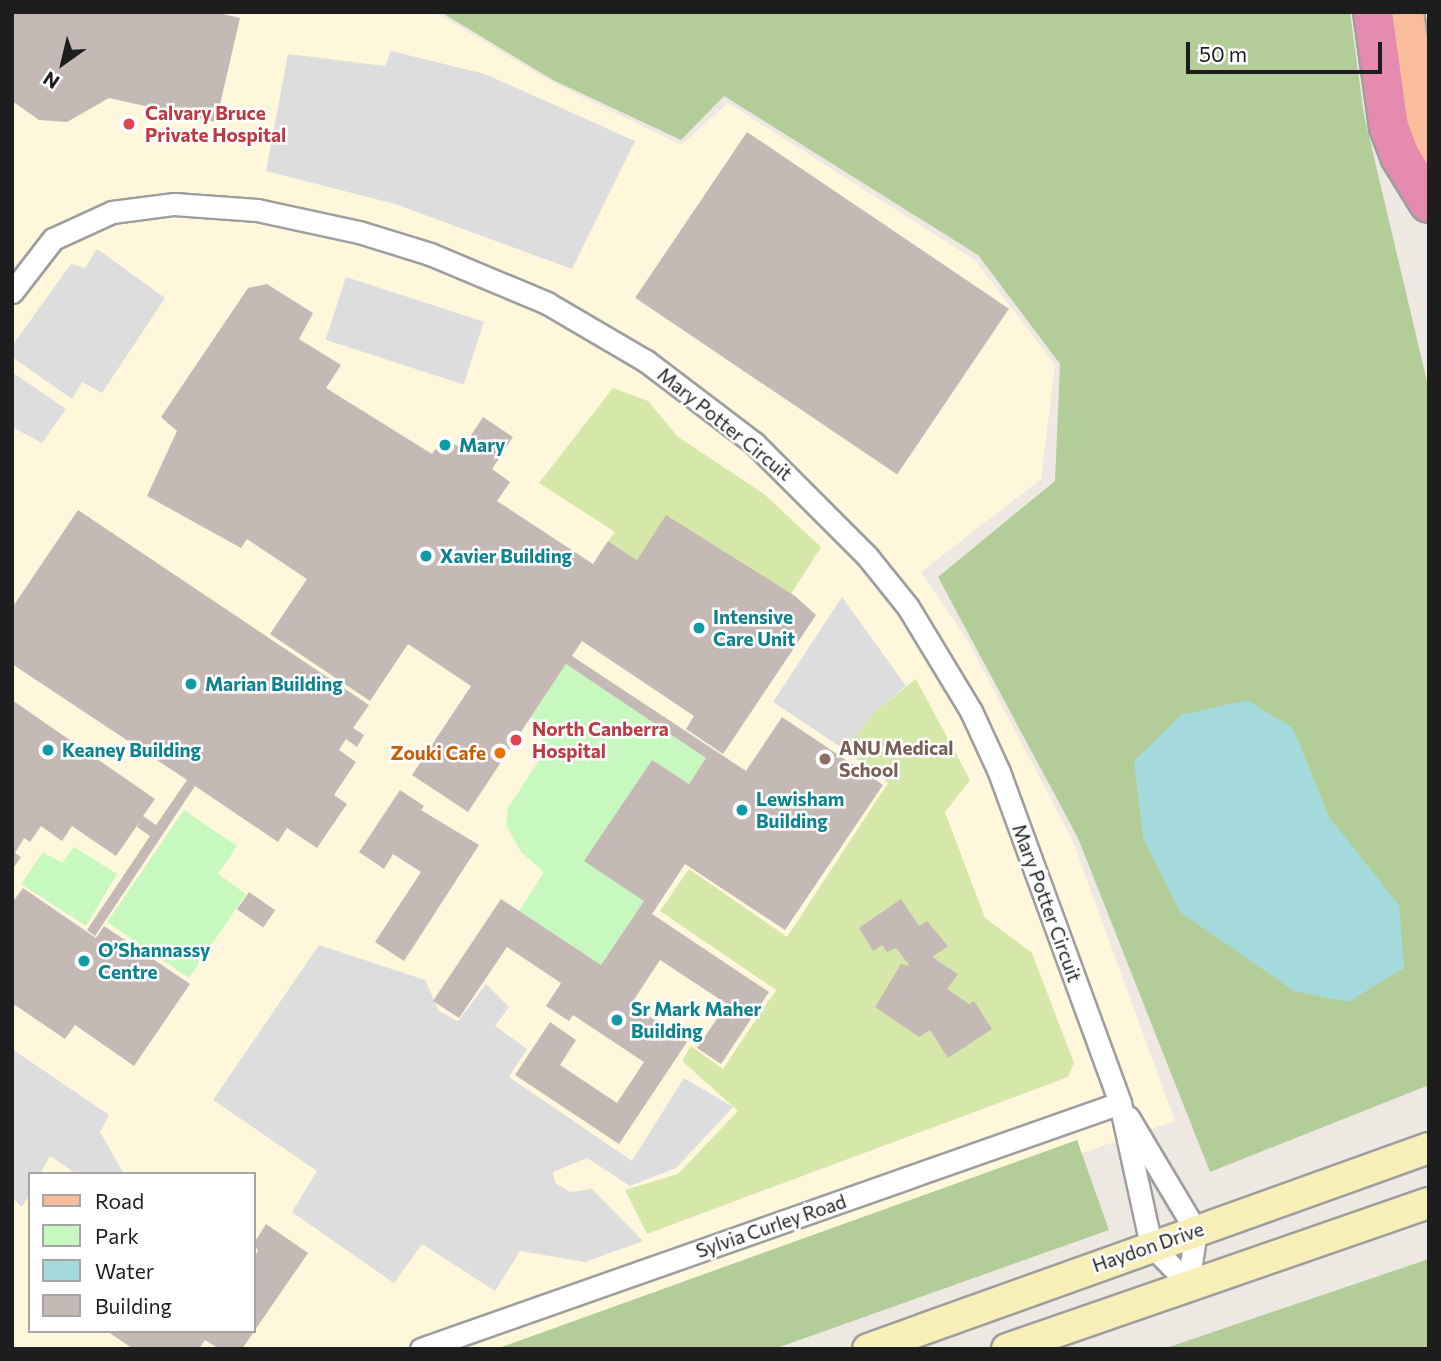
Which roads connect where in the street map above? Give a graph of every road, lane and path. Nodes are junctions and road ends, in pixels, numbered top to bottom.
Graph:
1 (1373, 12) edge
2 (1406, 12) edge
3 (1429, 167) edge
4 (1429, 203) edge
5 (12, 292) edge
6 (1120, 1103) junction
7 (1429, 1148) edge
8 (1429, 1203) edge
9 (1196, 1231) junction
10 (1151, 1245) junction
11 (1188, 1283) junction
12 (421, 1349) edge
13 (868, 1349) edge
14 (1007, 1349) edge

1 - 4 highway
2 - 3 main road
5 - 6 street, Mary Potter Circuit
6 - 9 street, Mary Potter Circuit
6 - 10 street, Mary Potter Circuit
6 - 12 street, Sylvia Curley Road
7 - 9 main road, Haydon Drive
8 - 11 main road
9 - 10 main road, Haydon Drive
9 - 11 street
10 - 11 street
10 - 13 main road, Haydon Drive
11 - 14 main road

